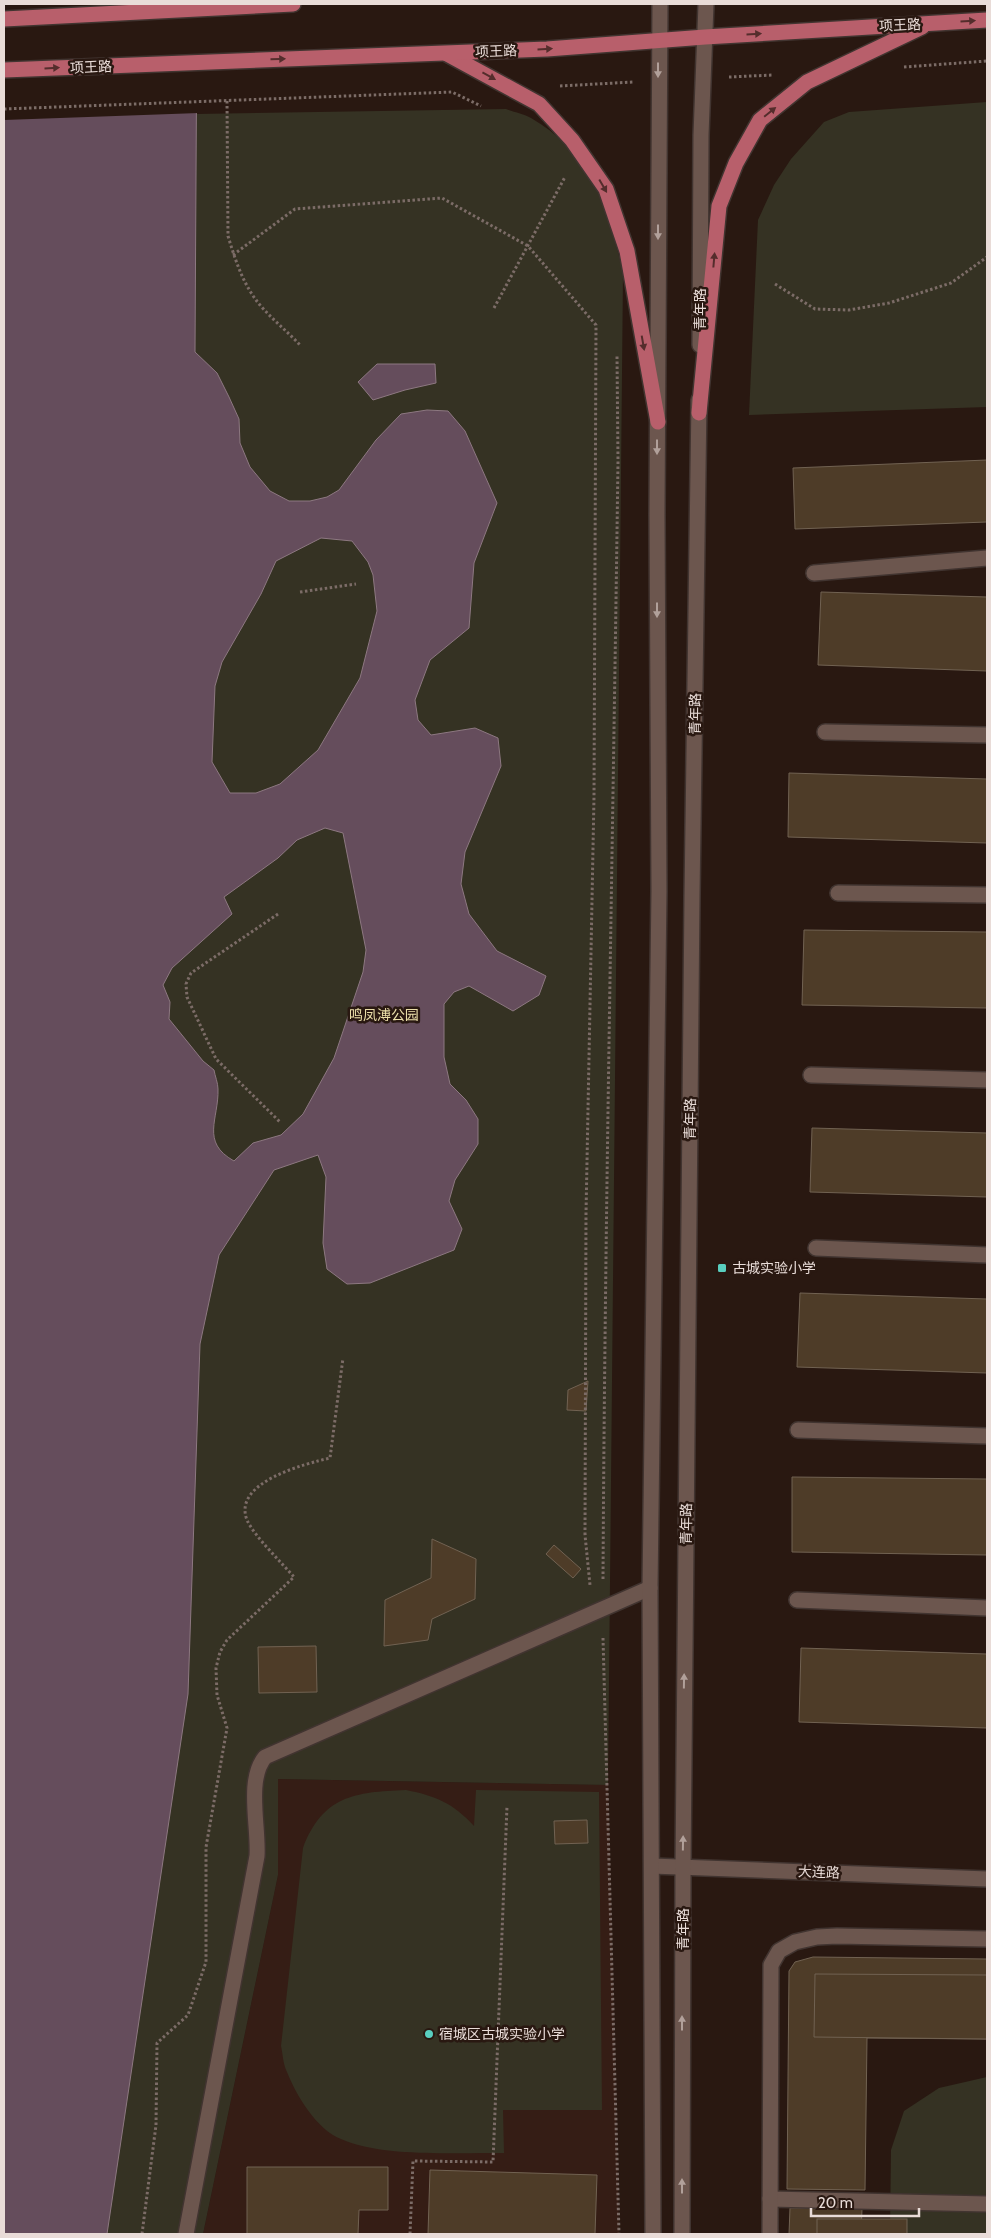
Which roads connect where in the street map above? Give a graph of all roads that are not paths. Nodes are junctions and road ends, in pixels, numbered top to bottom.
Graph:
1 (293, 4) edge
2 (660, 4) edge
3 (706, 4) edge
4 (4, 19) edge
5 (987, 20) edge
6 (931, 23) junction
7 (705, 36) junction
8 (658, 41) junction
9 (446, 53) junction
10 (4, 70) edge
11 (699, 413) junction
12 (658, 422) junction
13 (987, 558) edge
14 (814, 573) dead end
15 (825, 732) dead end
16 (987, 735) edge
17 (838, 893) dead end
18 (987, 895) edge
19 (811, 1075) dead end
20 (987, 1080) edge
21 (816, 1248) dead end
22 (987, 1255) edge
23 (798, 1430) dead end
24 (987, 1436) edge
25 (650, 1588) junction
26 (797, 1600) dead end
27 (987, 1608) edge
28 (652, 1866) junction
29 (683, 1867) junction
30 (987, 1879) edge
31 (987, 1940) edge
32 (770, 2199) junction
33 (987, 2204) edge
34 (186, 2234) edge
35 (653, 2234) edge
36 (682, 2234) edge
37 (770, 2234) edge

1 - 4 main road
2 - 8 street
3 - 7 street, 青年路
6 -> 5 main road, 项王路
7 -> 6 main road, 项王路
11 -> 6 main road
7 - 8 main road, 项王路
7 - 11 street, 青年路
9 -> 8 main road, 项王路
8 -> 12 street
10 -> 9 main road, 项王路
9 -> 12 main road
29 -> 11 street, 青年路
12 -> 25 street
13 - 14 street
15 - 16 street
17 - 18 street
19 - 20 street
21 - 22 street
23 - 24 street
25 - 28 street
25 - 34 street
26 - 27 street
28 - 29 street, 大连路
28 - 35 street
29 - 30 street, 大连路
36 -> 29 street, 青年路
31 - 32 street
32 - 33 street
32 - 37 street

